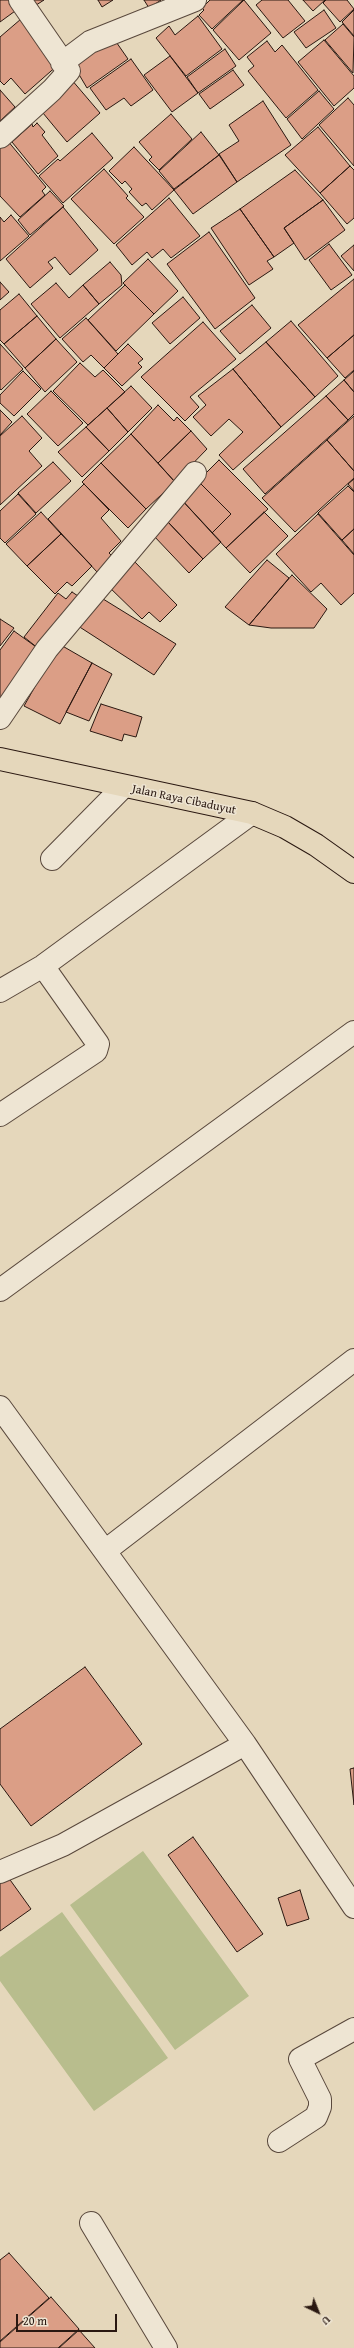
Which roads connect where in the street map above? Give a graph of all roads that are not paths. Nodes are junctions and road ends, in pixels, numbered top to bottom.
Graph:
1 (20, 0) edge
2 (195, 0) edge
3 (62, 63) junction
4 (0, 137) edge
5 (195, 473) dead end
6 (0, 718) edge
7 (0, 759) edge
8 (124, 787) junction
9 (252, 813) junction
10 (52, 859) dead end
11 (354, 872) edge
12 (43, 966) junction
13 (0, 990) edge
14 (354, 1032) edge
15 (0, 1115) edge
16 (0, 1290) edge
17 (354, 1360) edge
18 (0, 1407) edge
19 (105, 1551) junction
20 (245, 1744) junction
21 (0, 1872) edge
22 (354, 1907) edge
23 (354, 2029) edge
24 (279, 2141) dead end
25 (91, 2223) dead end
26 (166, 2348) edge

1 - 3 street
2 - 3 street
3 - 4 street
5 - 6 street
7 - 8 main road, Jalan Raya Cibaduyut
8 - 9 main road, Jalan Raya Cibaduyut
8 - 10 street
9 - 11 main road, Jalan Raya Cibaduyut
9 - 12 street
12 - 13 street
12 - 15 street
14 - 16 street
17 - 19 street
18 - 19 street
19 - 20 street
20 - 21 street
20 - 22 street
23 - 24 street
25 - 26 street

